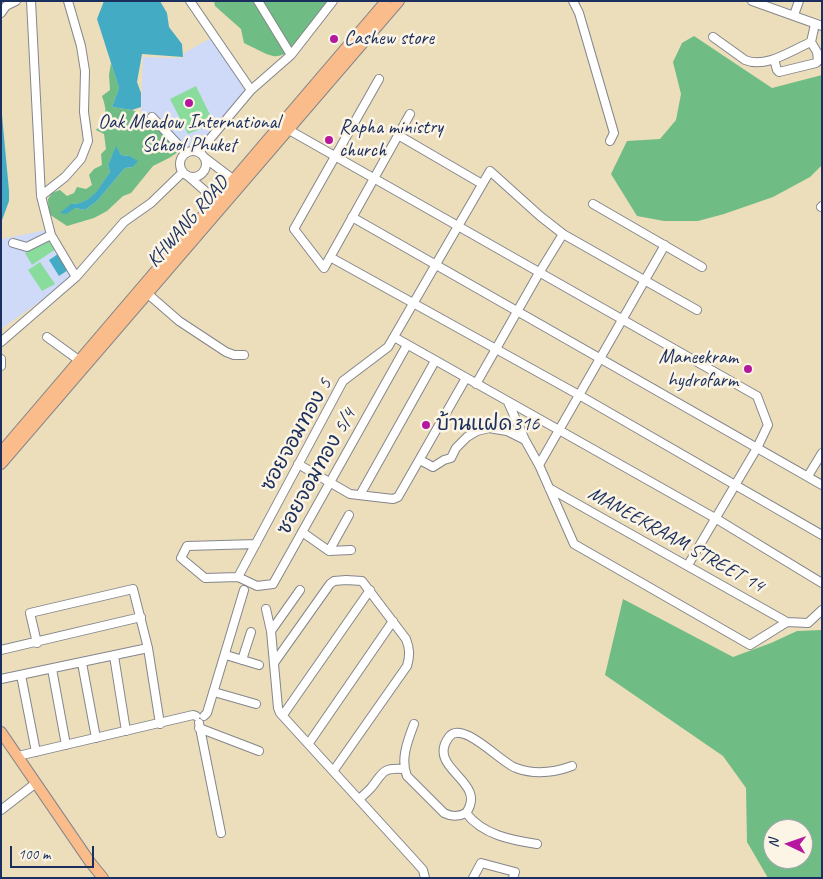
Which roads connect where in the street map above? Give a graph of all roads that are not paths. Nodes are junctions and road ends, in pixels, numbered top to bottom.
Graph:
1 (16, 1) edge
2 (31, 1) edge
3 (68, 1) edge
4 (190, 1) edge
5 (258, 1) edge
6 (333, 1) edge
7 (386, 1) edge
8 (399, 1) edge
9 (573, 1) edge
10 (752, 1) edge
11 (799, 1) edge
12 (762, 3) edge
13 (1, 13) edge
14 (794, 16) junction
15 (818, 25) edge
16 (713, 37) dead end
17 (811, 42) junction
18 (291, 55) junction
19 (343, 59) junction
20 (774, 59) junction
21 (380, 79) dead end
22 (251, 90) junction
23 (410, 114) dead end
24 (152, 117) dead end
25 (286, 126) junction
26 (398, 135) junction
27 (610, 141) dead end
28 (199, 152) junction
29 (186, 153) junction
30 (336, 156) junction
31 (205, 158) junction
32 (186, 174) junction
33 (374, 178) junction
34 (234, 180) junction
35 (482, 184) junction
36 (41, 196) junction
37 (220, 204) junction
38 (593, 204) dead end
39 (352, 216) junction
40 (458, 226) junction
41 (563, 234) junction
42 (51, 235) junction
43 (13, 243) dead end
44 (665, 245) junction
45 (330, 257) junction
46 (435, 265) junction
47 (702, 268) dead end
48 (539, 273) junction
49 (76, 277) junction
50 (645, 281) junction
51 (148, 294) junction
52 (414, 303) junction
53 (128, 310) junction
54 (697, 310) dead end
55 (518, 312) junction
56 (622, 320) junction
57 (47, 337) dead end
58 (394, 337) junction
59 (1, 342) edge
60 (407, 344) junction
61 (496, 349) junction
62 (244, 354) dead end
63 (1, 358) edge
64 (600, 358) junction
65 (80, 361) junction
66 (435, 361) junction
67 (1, 366) edge
68 (466, 378) junction
69 (476, 384) junction
70 (579, 395) junction
71 (508, 402) junction
72 (558, 431) junction
73 (525, 440) junction
74 (757, 448) junction
75 (1, 452) edge
76 (822, 453) edge
77 (420, 460) junction
78 (1, 464) edge
79 (298, 464) junction
80 (539, 465) junction
81 (808, 476) junction
82 (329, 483) junction
83 (822, 484) edge
84 (735, 485) junction
85 (549, 488) junction
86 (360, 495) junction
87 (348, 515) dead end
88 (715, 518) junction
89 (302, 532) junction
90 (822, 536) edge
91 (256, 544) junction
92 (329, 550) junction
93 (350, 550) dead end
94 (688, 564) junction
95 (238, 577) junction
96 (822, 583) edge
97 (244, 590) dead end
98 (300, 590) dead end
99 (370, 590) junction
100 (266, 609) dead end
101 (822, 610) edge
102 (141, 617) junction
103 (392, 621) junction
104 (787, 622) junction
105 (271, 631) junction
106 (251, 632) dead end
107 (36, 643) junction
108 (148, 648) junction
109 (1, 650) edge
110 (226, 655) junction
111 (114, 656) junction
112 (242, 660) junction
113 (82, 663) junction
114 (274, 663) junction
115 (258, 665) dead end
116 (52, 669) junction
117 (21, 675) junction
118 (1, 679) edge
119 (214, 692) junction
120 (256, 704) dead end
121 (283, 715) junction
122 (199, 721) junction
123 (160, 724) junction
124 (414, 724) dead end
125 (126, 731) junction
126 (1, 732) edge
127 (96, 738) junction
128 (1, 742) edge
129 (308, 743) junction
130 (66, 745) junction
131 (259, 751) dead end
132 (36, 752) junction
133 (18, 756) junction
134 (572, 766) dead end
135 (404, 769) junction
136 (334, 770) junction
137 (32, 786) junction
138 (359, 799) junction
139 (1, 810) edge
140 (466, 813) junction
141 (221, 833) dead end
142 (537, 844) dead end
143 (95, 878) edge
144 (103, 878) edge
145 (425, 878) edge
146 (474, 878) edge
147 (513, 878) edge

1 - 13 street
2 - 36 street
3 - 36 street
4 - 22 street
5 - 18 street
6 - 18 street
7 - 19 main road, KHWANG ROAD
8 - 19 main road, KHWANG ROAD
9 - 27 street
10 - 12 street
11 - 14 street
12 - 14 street
14 - 15 street
15 - 17 street
16 - 20 street
17 - 20 street
17 - 20 street
18 - 22 street
19 - 25 main road, KHWANG ROAD
21 - 30 street
22 - 28 street
23 - 26 street
24 - 29 street
25 - 30 street
25 - 34 main road, KHWANG ROAD
25 - 37 main road, KHWANG ROAD
26 - 33 street
26 - 35 street
28 - 29 street
28 - 31 street
29 - 32 street
30 - 33 street
30 - 45 street
31 - 32 street
31 - 34 street
32 - 37 street
32 - 49 street
33 - 39 street
33 - 40 street
34 - 37 main road, KHWANG ROAD
35 - 40 street, ซอยจอมทอง 5
35 - 41 street, ซอยจอมทอง 5
36 - 42 street
37 - 51 main road, KHWANG ROAD
37 - 53 main road, KHWANG ROAD
38 - 44 street
39 - 45 street
39 - 46 street
40 - 46 street, ซอยจอมทอง 5
40 - 48 street
41 - 48 street
41 - 50 street
42 - 43 street
42 - 49 street
44 - 47 street
44 - 50 street
45 - 52 street
46 - 52 street, ซอยจอมทอง 5
46 - 55 street
48 - 55 street
48 - 56 street
49 - 59 street
50 - 54 street
50 - 56 street
51 - 53 main road, KHWANG ROAD
51 - 62 street
52 - 58 street, ซอยจอมทอง 5
52 - 61 street
53 - 65 main road, KHWANG ROAD
53 - 78 main road, KHWANG ROAD
55 - 61 street
55 - 64 street
56 - 64 street
56 - 74 street
57 - 65 street
58 - 60 street, MANEEKRAAM STREET 14
58 - 79 street, ซอยจอมทอง 5
60 - 66 street, MANEEKRAAM STREET 14
60 - 82 street, ซอยจอมทอง 5/4
61 - 69 street
61 - 70 street
63 - 67 street
64 - 70 street
64 - 74 street
65 - 75 main road, KHWANG ROAD
66 - 68 street, MANEEKRAAM STREET 14
66 - 86 street
68 - 69 street, MANEEKRAAM STREET 14
68 - 77 street
69 - 71 street, MANEEKRAAM STREET 14
70 - 72 street
70 - 84 street
71 - 72 street, MANEEKRAAM STREET 14
71 - 73 street
72 - 80 street
72 - 88 street, MANEEKRAAM STREET 14
73 - 77 street
73 - 80 street
74 - 81 street
74 - 84 street
76 - 81 street
77 - 86 street
79 - 82 street
79 - 91 street, ซอยจอมทอง 5
80 - 85 street
81 - 83 street
82 - 86 street
82 - 89 street, ซอยจอมทอง 5/4
84 - 88 street
84 - 90 street
85 - 94 street, MANEEKRAAM STREET 14
85 - 104 street
87 - 92 street
88 - 94 street
88 - 96 street, MANEEKRAAM STREET 14
89 - 92 street
89 - 95 street, ซอยจอมทอง 5/4
91 - 95 street, ซอยจอมทอง 5
91 - 95 street
92 - 93 street
94 - 104 street, MANEEKRAAM STREET 14
97 - 110 street
98 - 105 street
99 - 103 street
99 - 114 street
99 - 121 street
100 - 105 street
101 - 104 street
102 - 107 street
102 - 107 street
102 - 108 street
103 - 129 street
103 - 136 street
105 - 114 street
106 - 112 street
107 - 109 street
108 - 111 street
108 - 123 street
110 - 112 street
110 - 119 street
111 - 113 street
111 - 125 street
112 - 115 street
113 - 116 street
113 - 127 street
114 - 121 street
116 - 117 street
116 - 130 street
117 - 118 street
117 - 132 street
119 - 120 street
119 - 122 street
121 - 129 street
122 - 123 street
122 - 131 street
122 - 141 street
123 - 125 street
124 - 135 street
125 - 127 street
126 - 133 main road
127 - 130 street
128 - 137 main road
129 - 136 street
130 - 132 street
132 - 133 street
133 - 144 main road
134 - 140 street
135 - 138 street
135 - 140 street
136 - 138 street
137 - 139 street
137 - 143 main road
138 - 145 street
140 - 142 street
146 - 147 street

